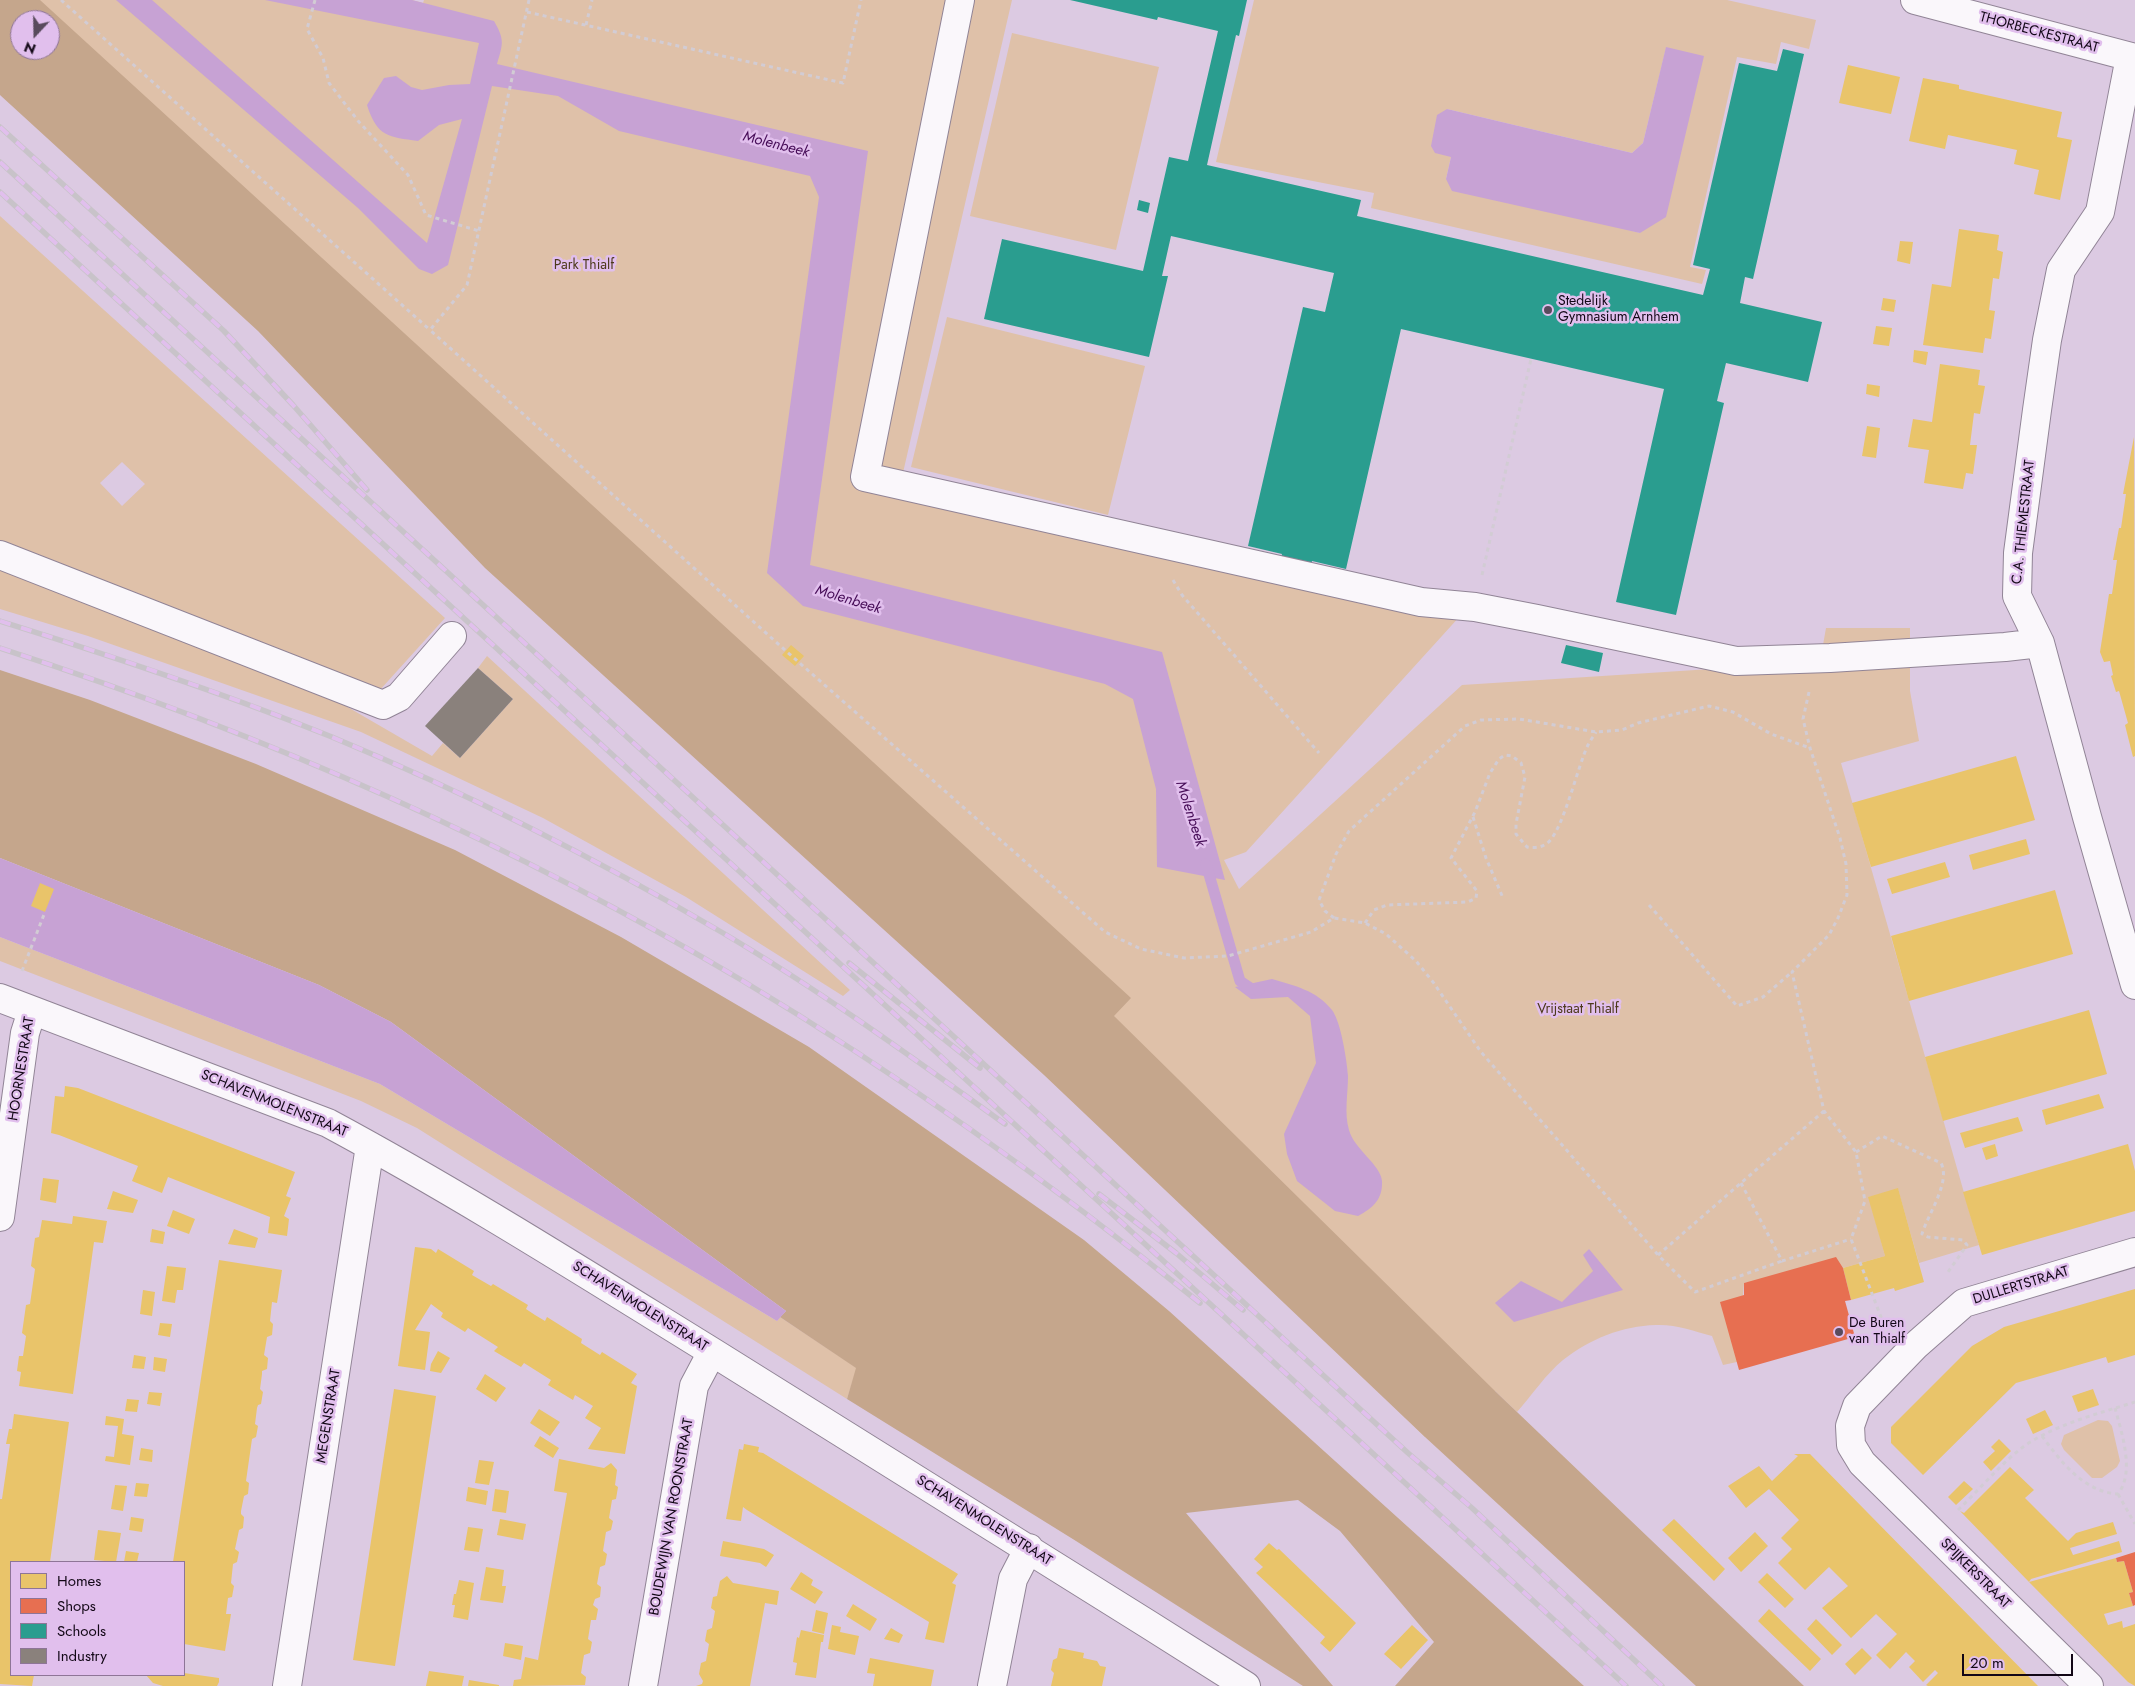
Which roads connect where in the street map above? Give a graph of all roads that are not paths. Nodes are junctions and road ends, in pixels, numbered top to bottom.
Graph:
1 (960, 0) edge
2 (1915, 0) edge
3 (2133, 57) edge
4 (0, 556) edge
5 (452, 636) dead end
6 (2040, 643) junction
7 (2135, 985) edge
8 (0, 998) edge
9 (32, 1010) junction
10 (370, 1146) junction
11 (0, 1217) edge
12 (2135, 1252) edge
13 (712, 1352) junction
14 (1862, 1463) joint
15 (1029, 1548) junction
16 (287, 1686) edge
17 (643, 1686) edge
18 (992, 1686) edge
19 (1246, 1686) edge
20 (2089, 1686) edge

1 - 6 street
2 - 3 street, THORBECKESTRAAT
3 - 6 street, C.A. THIEMESTRAAT
4 - 5 street
6 - 7 street, C.A. THIEMESTRAAT
8 - 9 street, SCHAVENMOLENSTRAAT
9 - 10 street, SCHAVENMOLENSTRAAT
9 - 11 street, HOORNESTRAAT
10 - 13 street, SCHAVENMOLENSTRAAT
10 - 16 street, MEGENSTRAAT
12 - 14 street, DULLERTSTRAAT
13 - 15 street, SCHAVENMOLENSTRAAT
13 - 17 street, BOUDEWIJN VAN ROONSTRAAT
14 - 20 street, SPIJKERSTRAAT
15 - 18 street
15 - 19 street, SCHAVENMOLENSTRAAT

